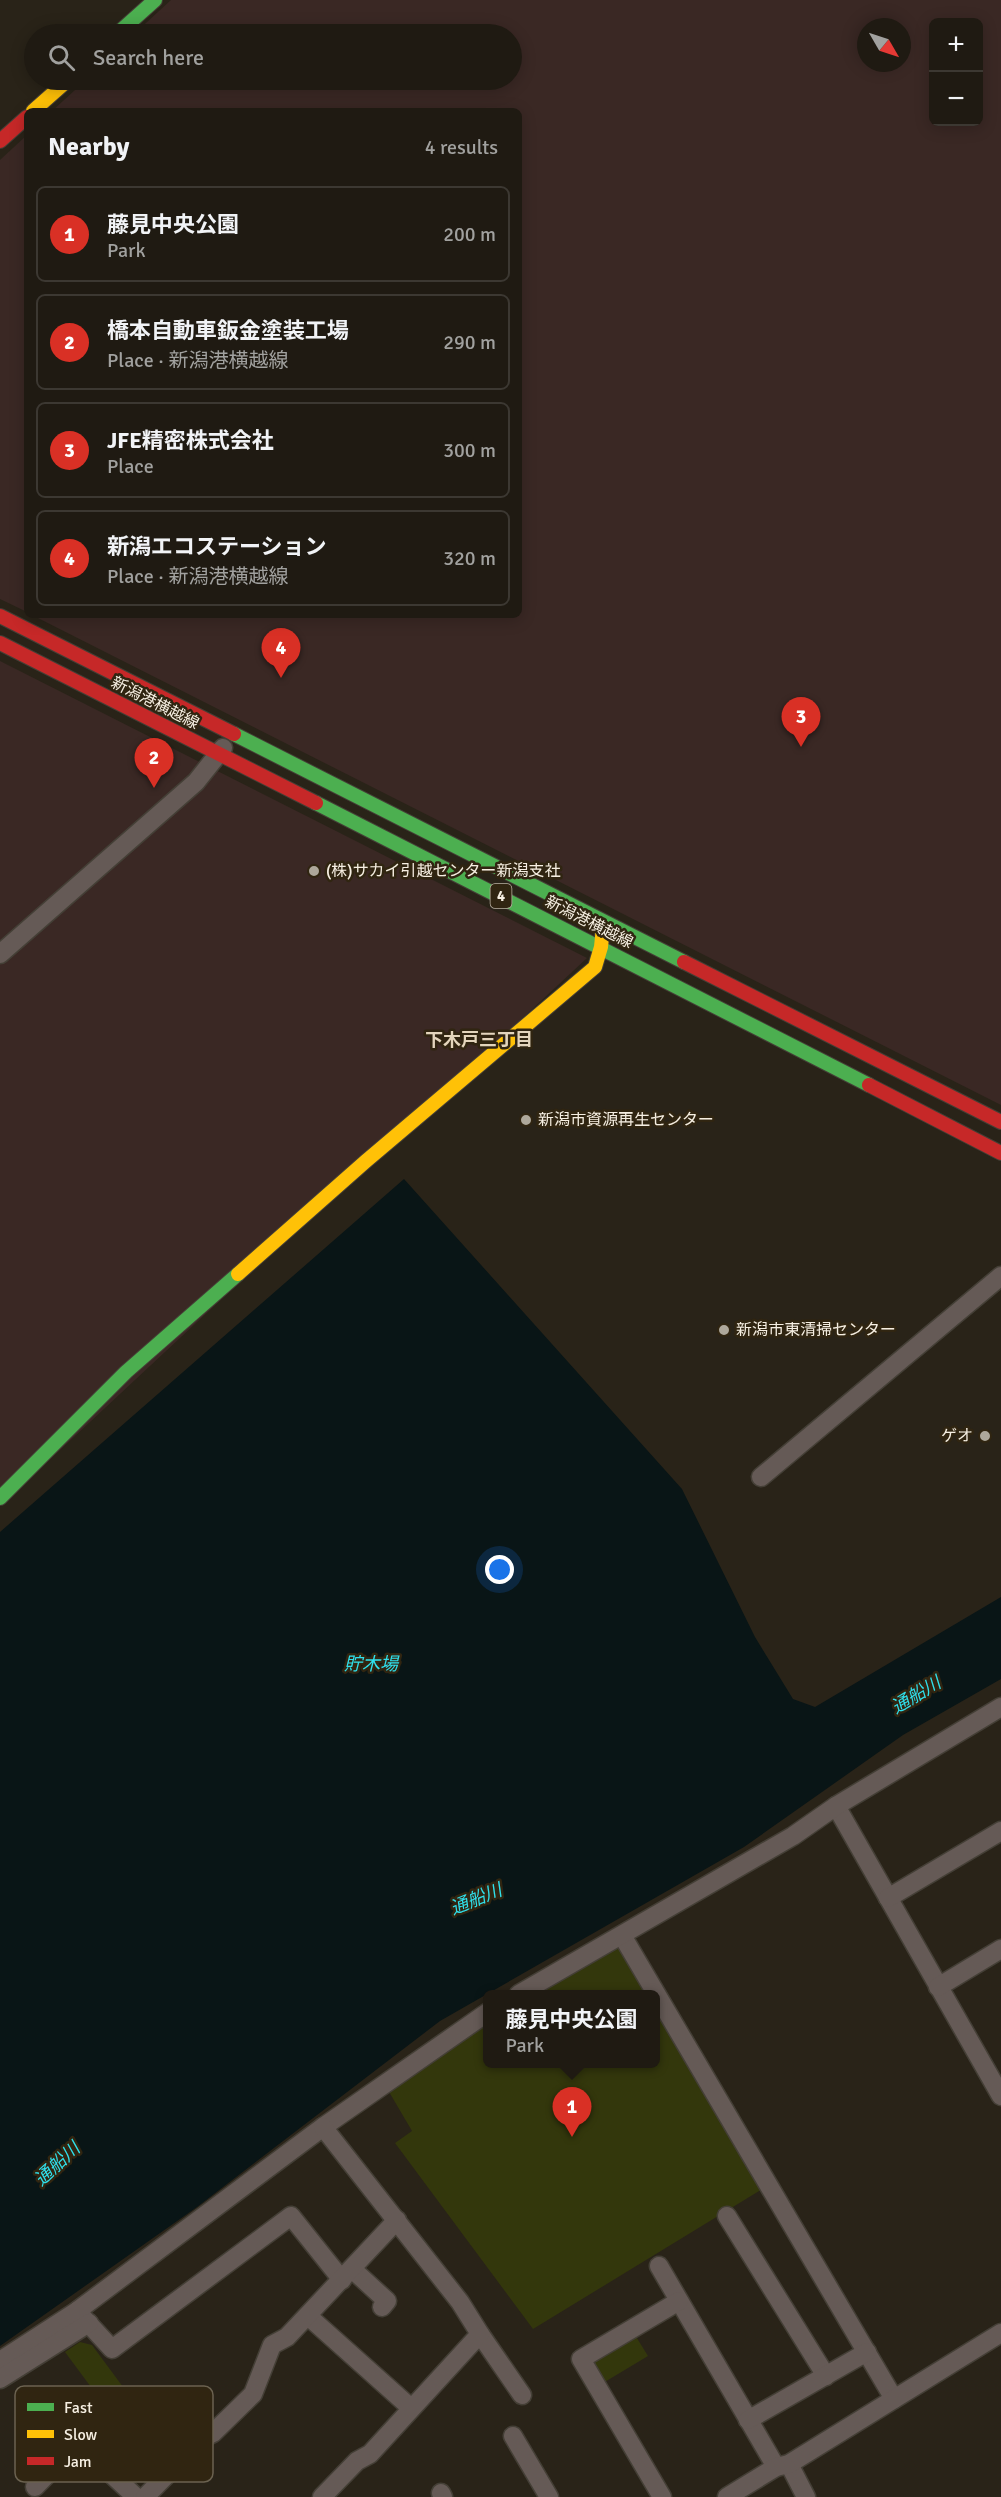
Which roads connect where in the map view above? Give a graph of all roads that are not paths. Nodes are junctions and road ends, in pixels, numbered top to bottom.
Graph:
1 (155, 0) edge
2 (128, 24) edge
3 (57, 90) edge
4 (36, 108) edge
5 (24, 120) edge
6 (0, 141) edge
7 (0, 616) edge
8 (0, 643) edge
9 (233, 735) junction
10 (219, 754) junction
11 (603, 921) junction
12 (602, 947) junction
13 (0, 954) edge
14 (1001, 1122) edge
15 (1001, 1153) edge
16 (1001, 1276) edge
17 (761, 1477) dead end
18 (0, 1498) edge
19 (1001, 1707) edge
20 (837, 1806) junction
21 (1001, 1831) edge
22 (888, 1898) junction
23 (622, 1937) junction
24 (1001, 1949) edge
25 (938, 1986) junction
26 (528, 1990) edge
27 (653, 1990) edge
28 (660, 2001) edge
29 (483, 2016) edge
30 (996, 2073) edge
31 (1001, 2096) edge
32 (324, 2127) junction
33 (727, 2216) dead end
34 (397, 2220) junction
35 (658, 2266) dead end
36 (347, 2275) junction
37 (679, 2301) junction
38 (382, 2307) dead end
39 (308, 2316) junction
40 (83, 2317) junction
41 (1001, 2333) edge
42 (480, 2334) junction
43 (867, 2352) junction
44 (0, 2361) edge
45 (826, 2376) junction
46 (0, 2379) edge
47 (522, 2395) dead end
48 (894, 2399) junction
49 (411, 2408) junction
50 (748, 2420) junction
51 (213, 2433) edge
52 (513, 2436) dead end
53 (782, 2466) junction
54 (40, 2482) edge
55 (120, 2482) edge
56 (160, 2482) edge
57 (35, 2487) dead end
58 (136, 2497) edge
59 (145, 2497) edge
60 (322, 2497) edge
61 (549, 2497) edge
62 (662, 2497) edge
63 (727, 2497) edge
64 (806, 2497) edge

1 - 2 main road
3 - 4 main road
5 - 6 main road
7 - 9 main road, 新潟港横越線 / 4
8 - 10 main road, 新潟港横越線 / 4
9 - 10 street
9 - 11 main road, 新潟港横越線 / 4
10 - 12 main road, 新潟港横越線 / 4
10 - 13 street
11 - 12 main road
11 - 14 main road, 新潟港横越線 / 4
12 - 15 main road, 新潟港横越線 / 4
12 - 18 main road
16 - 17 street
19 - 20 street
20 - 22 street
20 - 23 street
21 - 22 street
22 - 25 street
23 - 26 street
23 - 27 street
24 - 25 street
25 - 30 street
28 - 43 street
29 - 32 street
30 - 31 street
32 - 34 street
32 - 40 street
33 - 45 street
34 - 36 street
34 - 42 street
35 - 37 street
36 - 38 street
36 - 39 street
36 - 40 street
37 - 50 street
37 - 62 street
39 - 49 street
39 - 51 street
40 - 44 street
40 - 46 street
41 - 48 street
42 - 47 street
42 - 49 street
43 - 45 street
43 - 48 street
45 - 50 street
48 - 53 street
49 - 60 street
50 - 53 street
52 - 61 street
53 - 63 street
53 - 64 street
54 - 57 street
55 - 58 street
56 - 59 street

